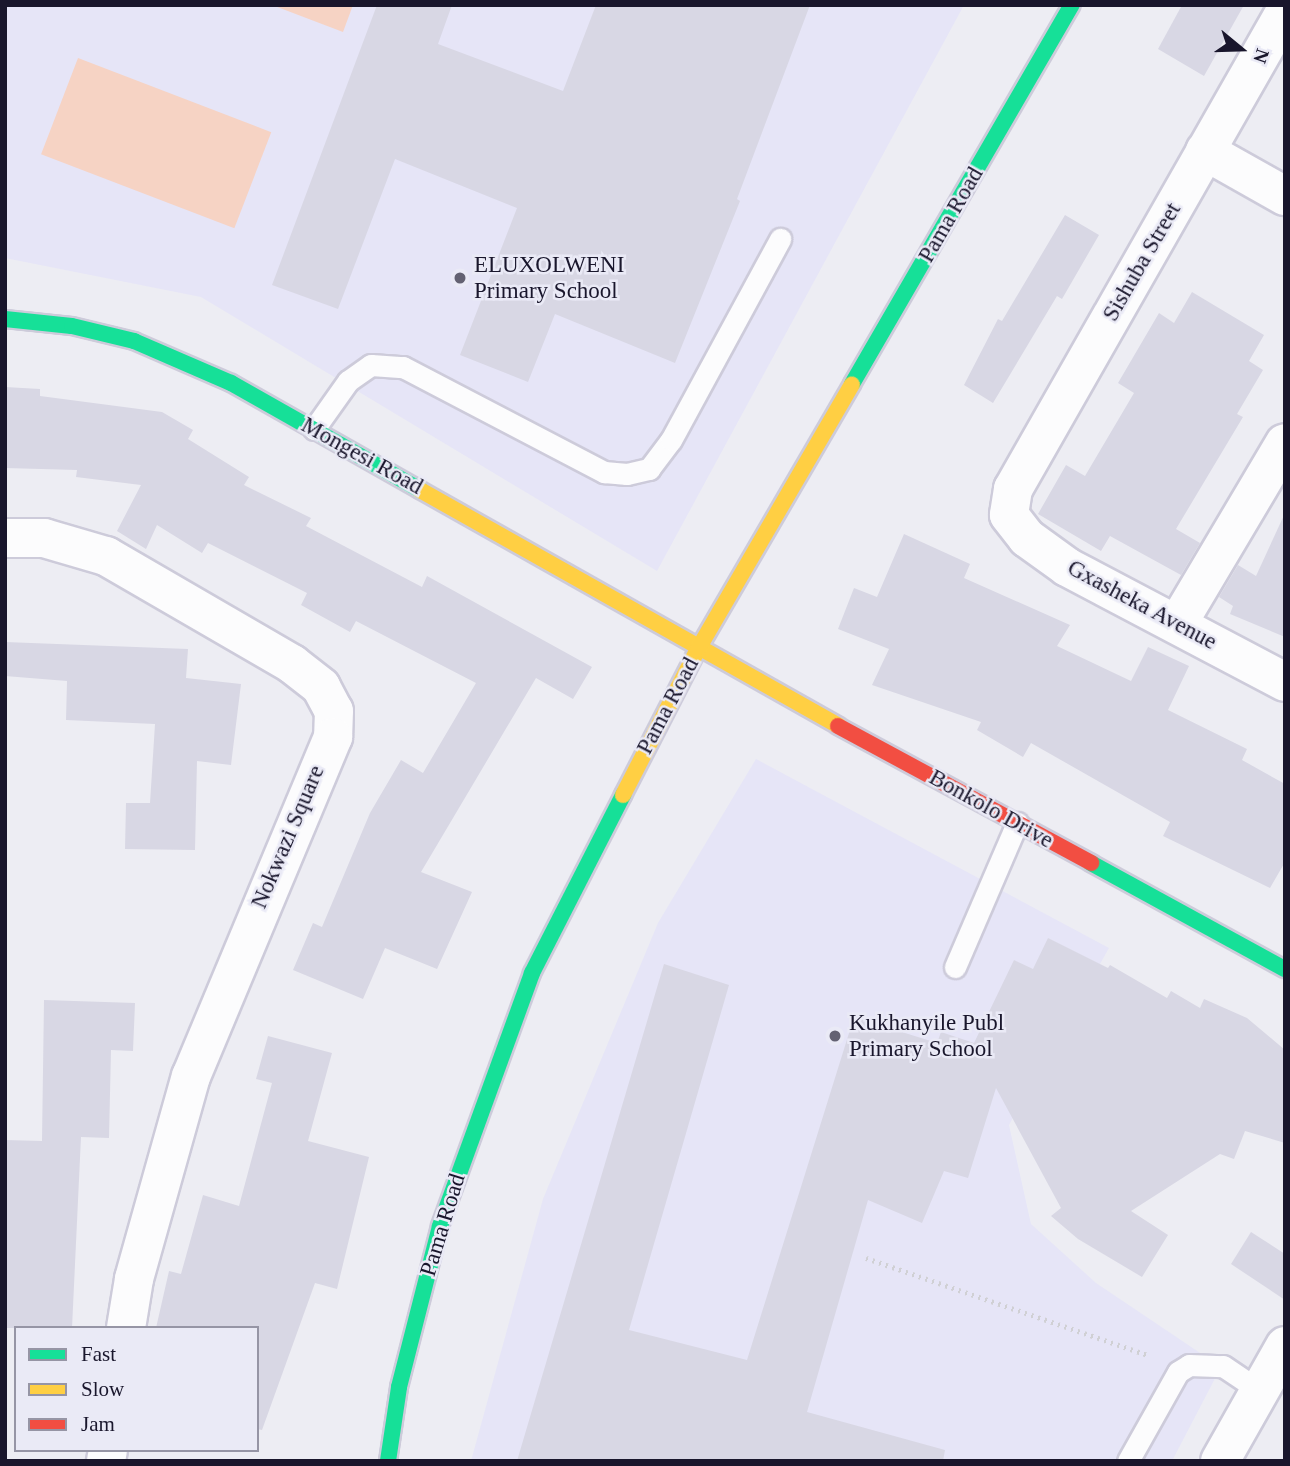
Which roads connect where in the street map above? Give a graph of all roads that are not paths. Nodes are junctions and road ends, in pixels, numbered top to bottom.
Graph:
1 (1072, 5) edge
2 (1285, 12) edge
3 (1205, 151) junction
4 (1285, 196) edge
5 (780, 239) dead end
6 (5, 319) edge
7 (314, 429) junction
8 (1285, 443) edge
9 (1009, 515) joint
10 (5, 538) edge
11 (1178, 623) junction
12 (698, 649) junction
13 (1285, 682) edge
14 (1017, 823) junction
15 (955, 967) dead end
16 (1285, 969) edge
17 (127, 1326) edge
18 (1285, 1346) edge
19 (1260, 1391) junction
20 (388, 1461) edge
21 (1128, 1461) edge
22 (1220, 1461) edge

1 - 12 street, Pama Road
2 - 3 street, Sishuba Street
3 - 4 street
3 - 9 street, Sishuba Street
5 - 7 lane
6 - 7 street, Mongesi Road
7 - 12 street, Mongesi Road
8 - 11 street
9 - 11 street, Gxasheka Avenue
10 - 17 street, Nokwazi Square
11 - 13 street, Gxasheka Avenue
12 - 14 street, Bonkolo Drive
12 - 20 street, Pama Road
14 - 15 lane
14 - 16 street, Bonkolo Drive
18 - 19 street
19 - 21 lane
19 - 22 street

